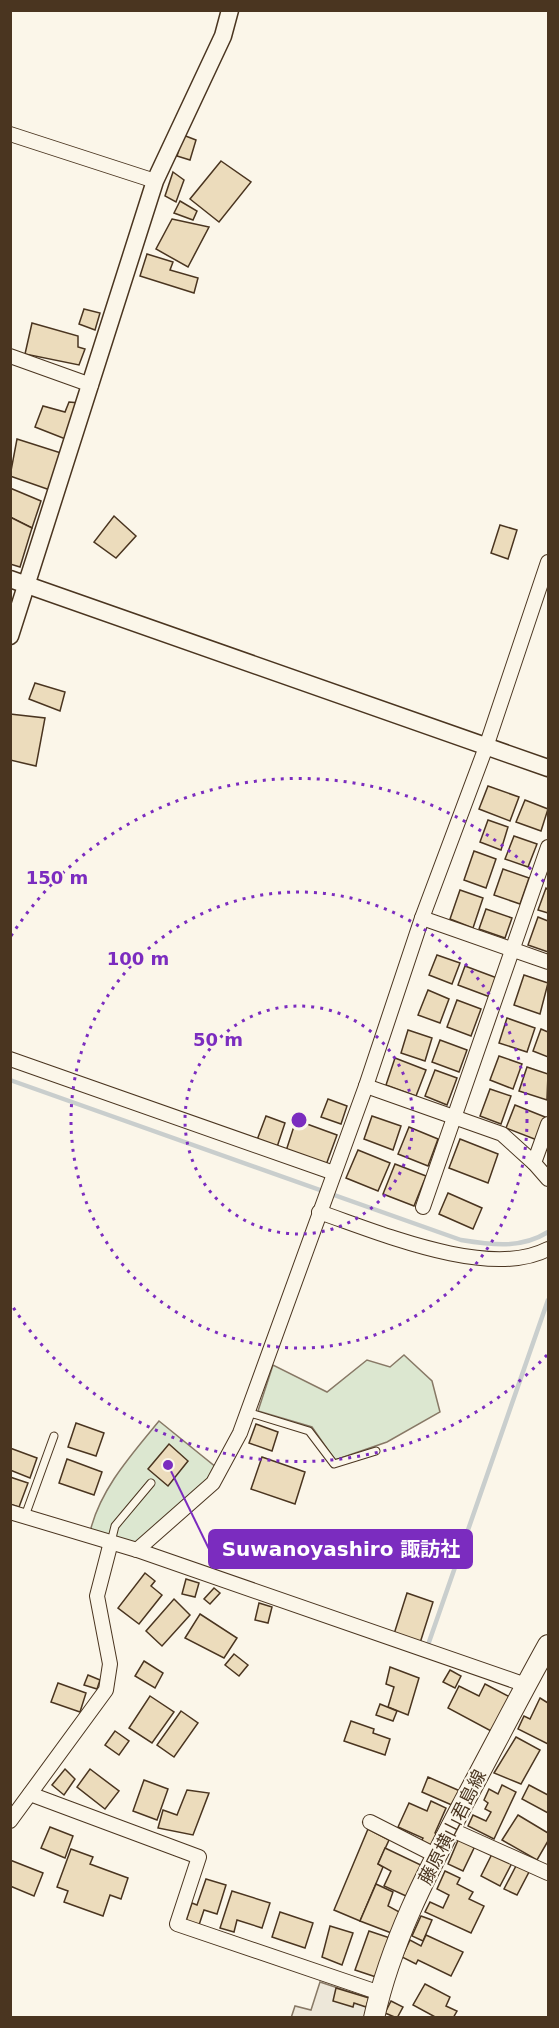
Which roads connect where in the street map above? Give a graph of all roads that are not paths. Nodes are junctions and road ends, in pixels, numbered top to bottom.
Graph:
1 (230, 10) edge
2 (10, 134) edge
3 (155, 181) junction
4 (10, 356) edge
5 (91, 385) junction
6 (549, 562) edge
7 (10, 579) edge
8 (28, 585) junction
9 (10, 636) edge
10 (486, 747) junction
11 (549, 768) edge
12 (549, 847) edge
13 (422, 918) junction
14 (514, 950) junction
15 (549, 962) edge
16 (10, 1059) edge
17 (366, 1086) junction
18 (456, 1119) junction
19 (549, 1124) edge
20 (534, 1163) junction
21 (332, 1177) junction
22 (549, 1179) edge
23 (423, 1207) dead end
24 (319, 1212) junction
25 (549, 1249) edge
26 (247, 1412) junction
27 (54, 1436) dead end
28 (376, 1451) dead end
29 (151, 1483) dead end
30 (10, 1512) edge
31 (25, 1516) junction
32 (111, 1542) junction
33 (137, 1550) junction
34 (549, 1645) edge
35 (526, 1685) junction
36 (30, 1794) junction
37 (10, 1821) edge
38 (370, 1822) dead end
39 (450, 1829) junction
40 (437, 1856) junction
41 (549, 1873) edge
42 (380, 1993) junction
43 (374, 2018) edge

1 - 3 street
2 - 3 street
3 - 5 street
4 - 5 street
5 - 8 street
6 - 10 street
7 - 8 street
8 - 9 street
8 - 10 street
10 - 11 street
10 - 13 street
12 - 14 street
13 - 14 street
13 - 17 street
14 - 15 street
14 - 18 street
16 - 21 street
17 - 18 street
17 - 21 street
18 - 20 street
18 - 23 street
19 - 20 street
20 - 22 street
21 - 24 street
24 - 25 street
24 - 26 street
26 - 28 lane
26 - 33 street
27 - 31 lane
29 - 32 lane
30 - 31 street
31 - 32 street
32 - 33 street
32 - 36 street
33 - 35 street
34 - 35 main road, 藤原横山君島線
35 - 39 main road, 藤原横山君島線
36 - 37 street
36 - 42 street
38 - 40 street
39 - 40 main road, 藤原横山君島線
39 - 41 street
40 - 42 main road, 藤原横山君島線
42 - 43 main road, 藤原横山君島線

